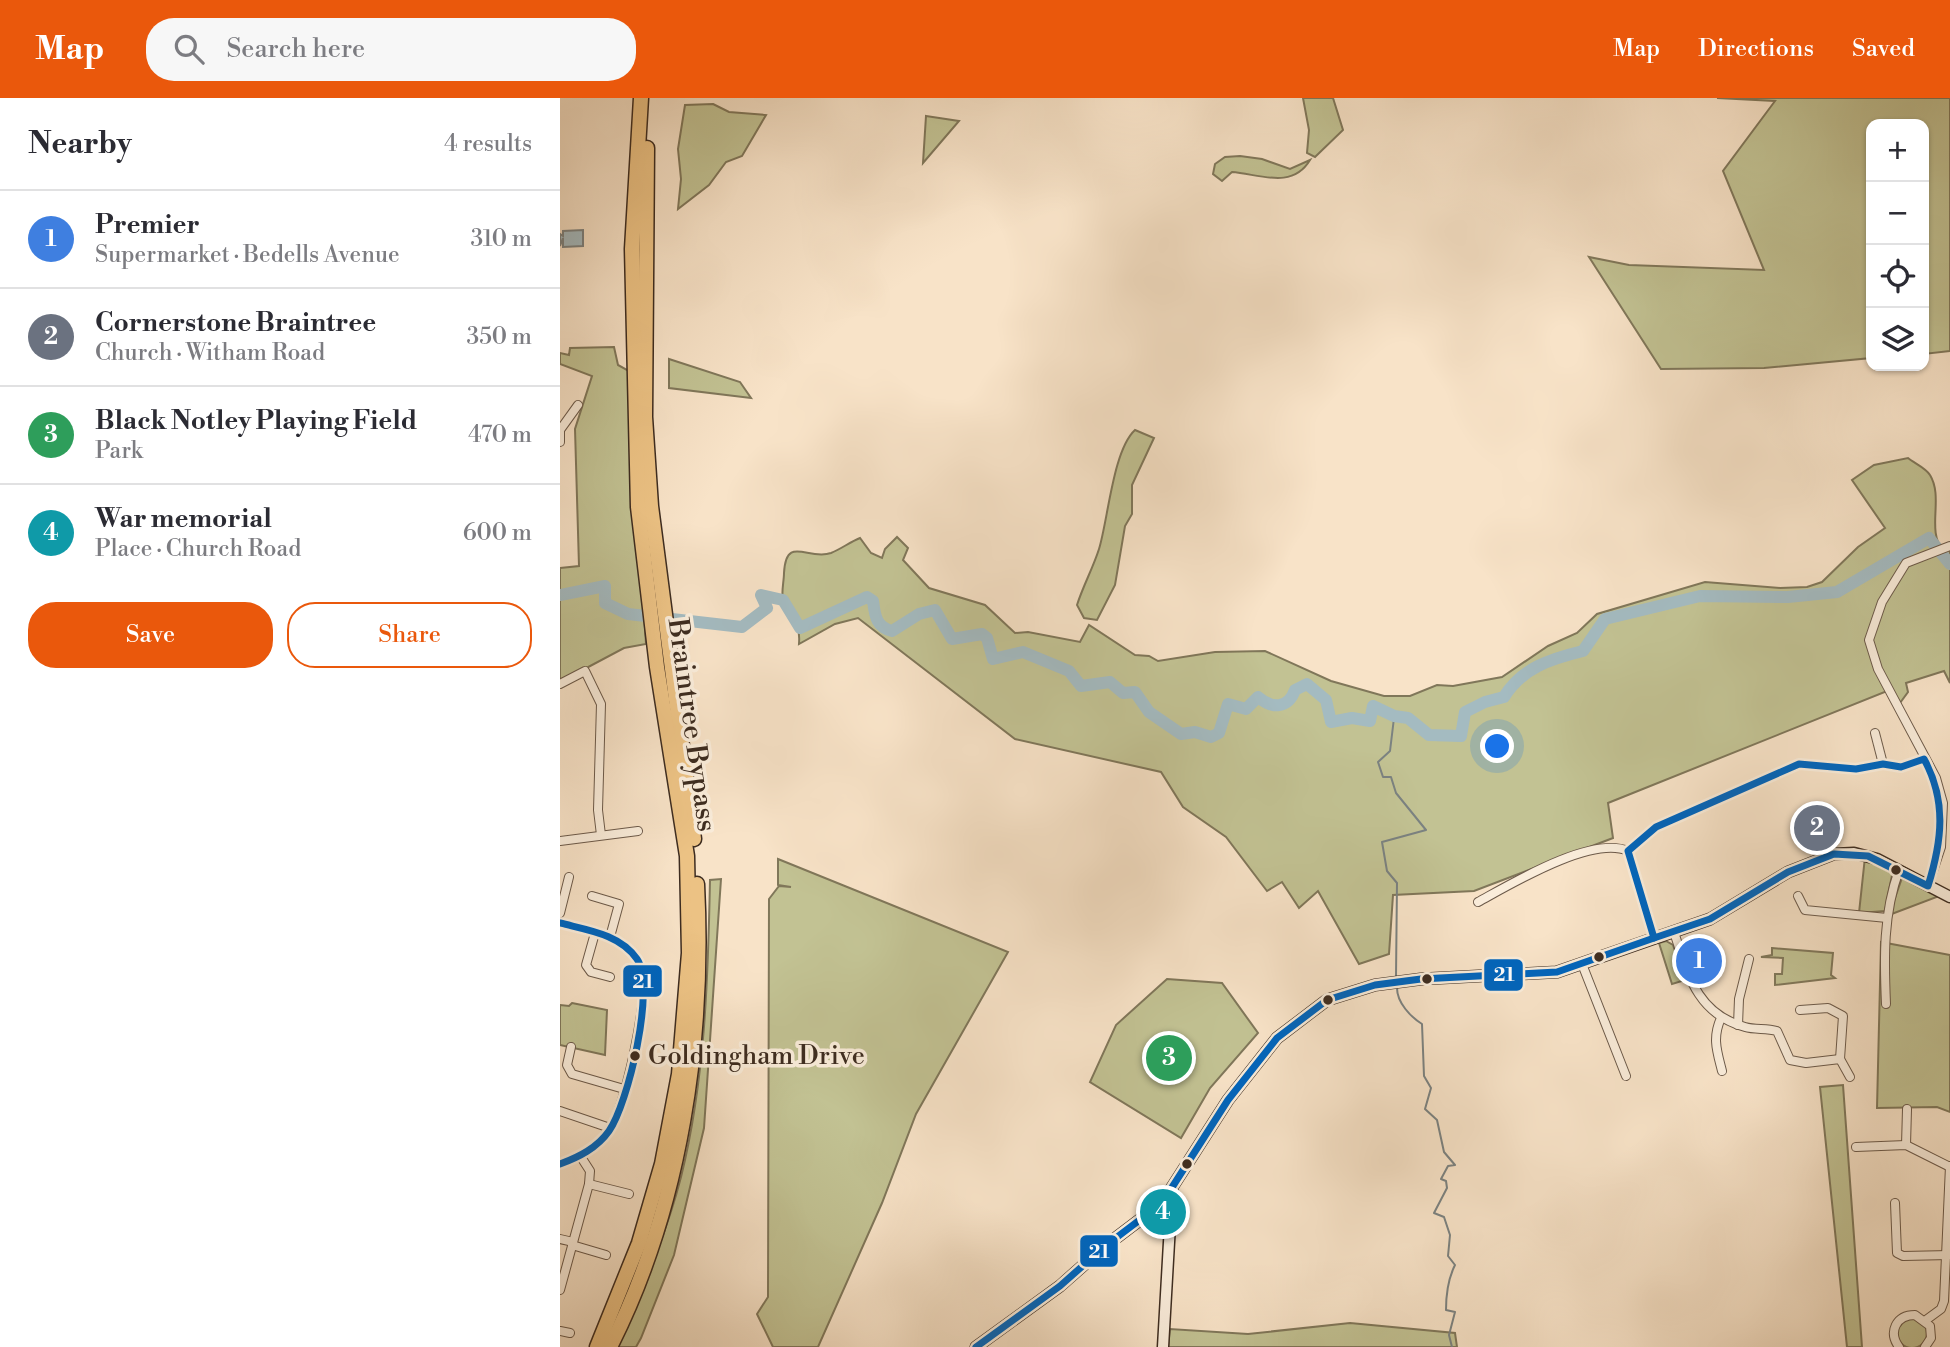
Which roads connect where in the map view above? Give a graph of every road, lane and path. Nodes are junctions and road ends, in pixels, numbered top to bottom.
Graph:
1 (641, 98) edge
2 (650, 98) edge
3 (578, 405) dead end
4 (560, 430) edge
5 (560, 442) edge
6 (1948, 547) edge
7 (654, 599) junction
8 (661, 647) junction
9 (560, 684) edge
10 (1875, 733) dead end
11 (1924, 759) junction
12 (1883, 764) junction
13 (1947, 803) edge
14 (638, 831) dead end
15 (601, 835) junction
16 (560, 841) edge
17 (1628, 851) junction
18 (1899, 870) junction
19 (569, 877) dead end
20 (1928, 886) junction
21 (592, 896) dead end
22 (1798, 896) dead end
23 (1950, 897) edge
24 (1478, 902) dead end
25 (560, 913) edge
26 (1886, 918) junction
27 (560, 923) edge
28 (1674, 932) junction
29 (595, 933) junction
30 (610, 937) junction
31 (1654, 939) junction
32 (1749, 959) dead end
33 (1582, 964) junction
34 (610, 977) dead end
35 (1886, 1004) dead end
36 (1800, 1010) dead end
37 (1721, 1018) junction
38 (1738, 1025) junction
39 (571, 1047) dead end
40 (1840, 1059) junction
41 (1722, 1071) dead end
42 (1626, 1076) dead end
43 (1850, 1077) dead end
44 (624, 1088) junction
45 (1907, 1109) dead end
46 (560, 1111) edge
47 (610, 1128) junction
48 (1906, 1145) junction
49 (1856, 1147) dead end
50 (581, 1157) junction
51 (560, 1164) edge
52 (1950, 1166) edge
53 (589, 1184) junction
54 (1172, 1190) junction
55 (629, 1194) dead end
56 (1895, 1203) dead end
57 (1151, 1213) junction
58 (1168, 1231) junction
59 (560, 1239) edge
60 (573, 1244) junction
61 (606, 1255) dead end
62 (1948, 1255) edge
63 (1900, 1256) junction
64 (1897, 1265) dead end
65 (560, 1290) edge
66 (1941, 1309) junction
67 (1950, 1314) edge
68 (1926, 1320) junction
69 (560, 1331) edge
70 (570, 1333) dead end
71 (597, 1347) edge
72 (610, 1347) edge
73 (976, 1347) edge
74 (1163, 1347) edge
75 (1899, 1347) edge
76 (1926, 1347) edge

1 - 7 highway, Braintree Bypass
2 - 7 highway, Braintree Bypass
3 - 4 street
4 - 5 street
6 - 11 street
7 - 8 highway, Braintree Bypass
8 - 71 highway, Braintree Bypass
8 - 72 highway, Braintree Bypass
9 - 15 street
10 - 12 street
11 - 12 street
11 - 13 street
12 - 17 street
13 - 20 street
14 - 15 street
15 - 16 street
17 - 24 street
17 - 31 street
18 - 20 street
18 - 26 street
18 - 28 street
19 - 25 street
20 - 23 street
21 - 30 street
22 - 26 street
26 - 35 street
27 - 29 street
28 - 31 street
28 - 37 street
29 - 30 street
29 - 34 street
30 - 44 street
31 - 33 street
32 - 38 street
33 - 42 street
33 - 54 street
36 - 40 street
37 - 38 street
37 - 41 street
38 - 40 street
39 - 44 street
40 - 43 street
44 - 47 street
45 - 48 street
46 - 47 street
47 - 50 street
48 - 49 street
48 - 52 street
50 - 51 street
50 - 53 street
52 - 62 street
53 - 55 street
53 - 60 street
54 - 57 street
54 - 58 street
56 - 63 street
57 - 58 street
57 - 73 street
58 - 74 street
59 - 60 street
60 - 61 street
60 - 65 street
62 - 63 street
62 - 66 street
63 - 64 street
66 - 67 street
66 - 68 street
68 - 75 street
68 - 76 street
69 - 70 street

